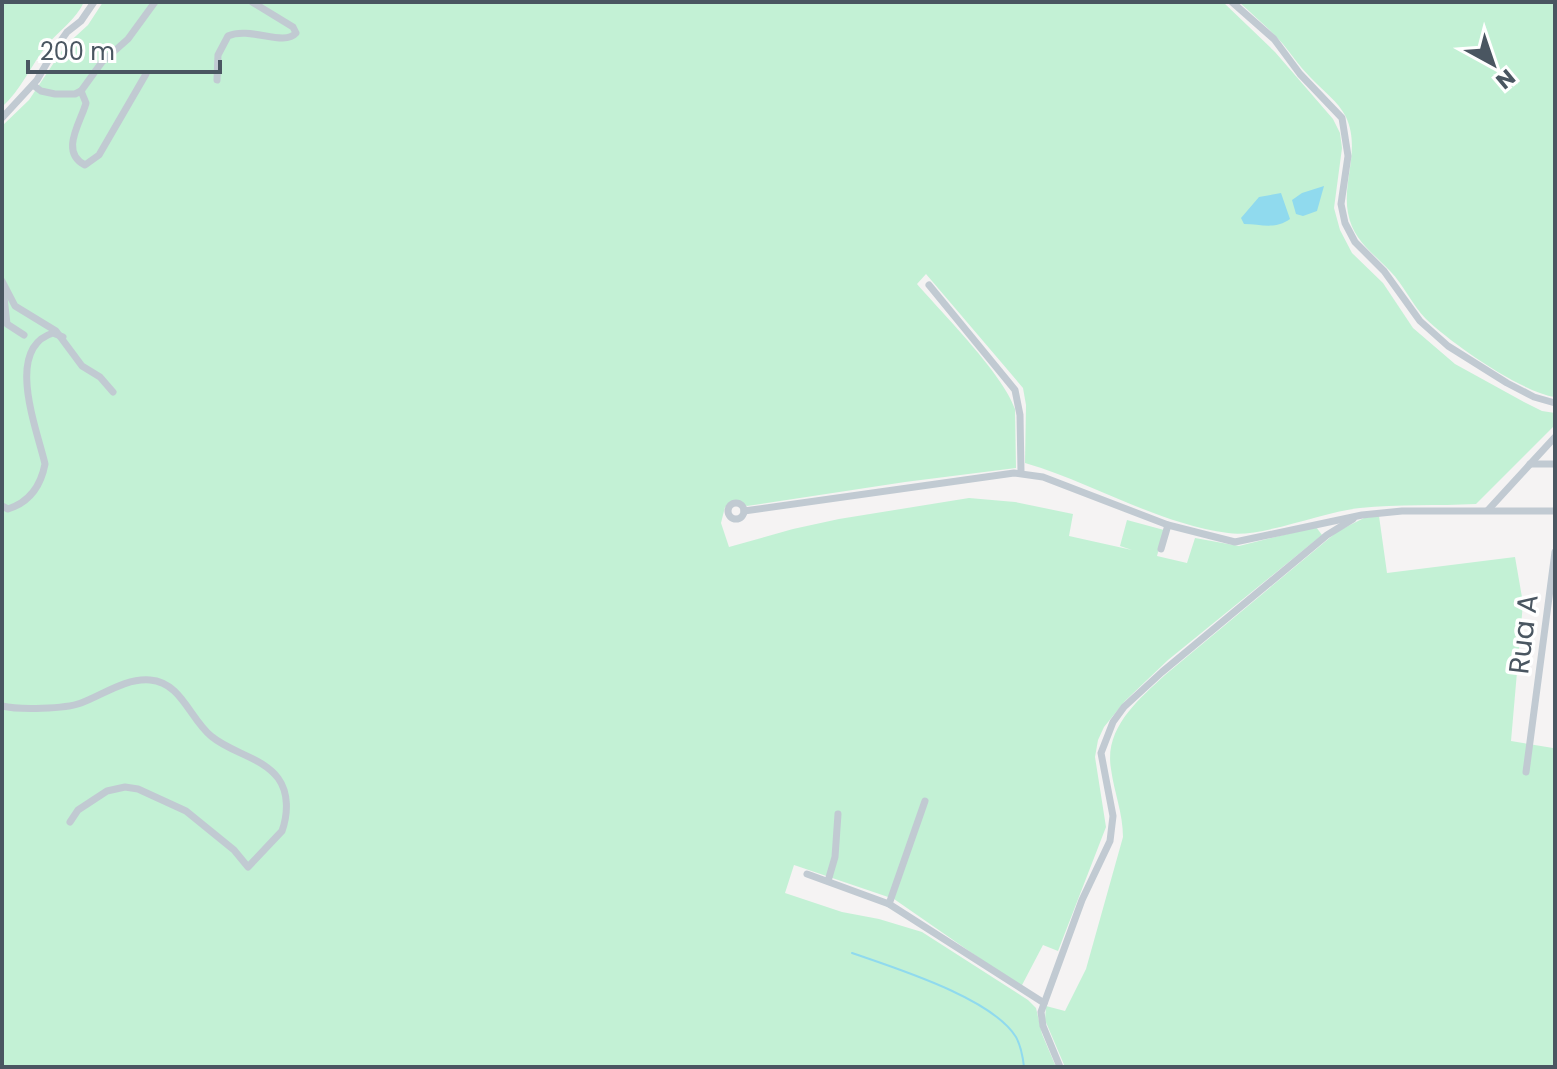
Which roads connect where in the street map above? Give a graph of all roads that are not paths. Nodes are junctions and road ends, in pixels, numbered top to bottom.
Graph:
1 (94, 2) edge
2 (155, 2) edge
3 (252, 2) edge
4 (1232, 2) edge
5 (146, 74) dead end
6 (217, 80) dead end
7 (33, 85) junction
8 (81, 91) junction
9 (2, 118) edge
10 (3, 282) edge
11 (929, 285) dead end
12 (24, 335) dead end
13 (63, 337) junction
14 (113, 392) dead end
15 (1555, 403) edge
16 (1555, 437) edge
17 (1530, 464) junction
18 (1555, 464) edge
19 (1021, 472) junction
20 (2, 506) edge
21 (1488, 510) junction
22 (744, 511) dead end
23 (1555, 511) edge
24 (1362, 515) junction
25 (1168, 525) junction
26 (1161, 549) dead end
27 (1555, 552) edge
28 (2, 706) edge
29 (1526, 772) dead end
30 (925, 801) dead end
31 (838, 814) dead end
32 (70, 822) dead end
33 (807, 874) dead end
34 (828, 881) junction
35 (889, 904) junction
36 (1044, 1003) junction
37 (1060, 1067) edge

1 - 7 street
2 - 8 street
3 - 6 street
4 - 15 street
5 - 8 street
7 - 8 street
7 - 9 street
10 - 12 street
10 - 13 street
11 - 19 street
13 - 14 street
13 - 20 street
16 - 17 street
17 - 18 street
17 - 21 street
19 - 22 street
19 - 25 street
21 - 23 street
21 - 24 street
24 - 25 street
24 - 36 street
25 - 26 street
27 - 29 street, Rua A
28 - 32 street
30 - 35 street
31 - 34 street
33 - 34 street
34 - 35 street
35 - 36 street
36 - 37 street

